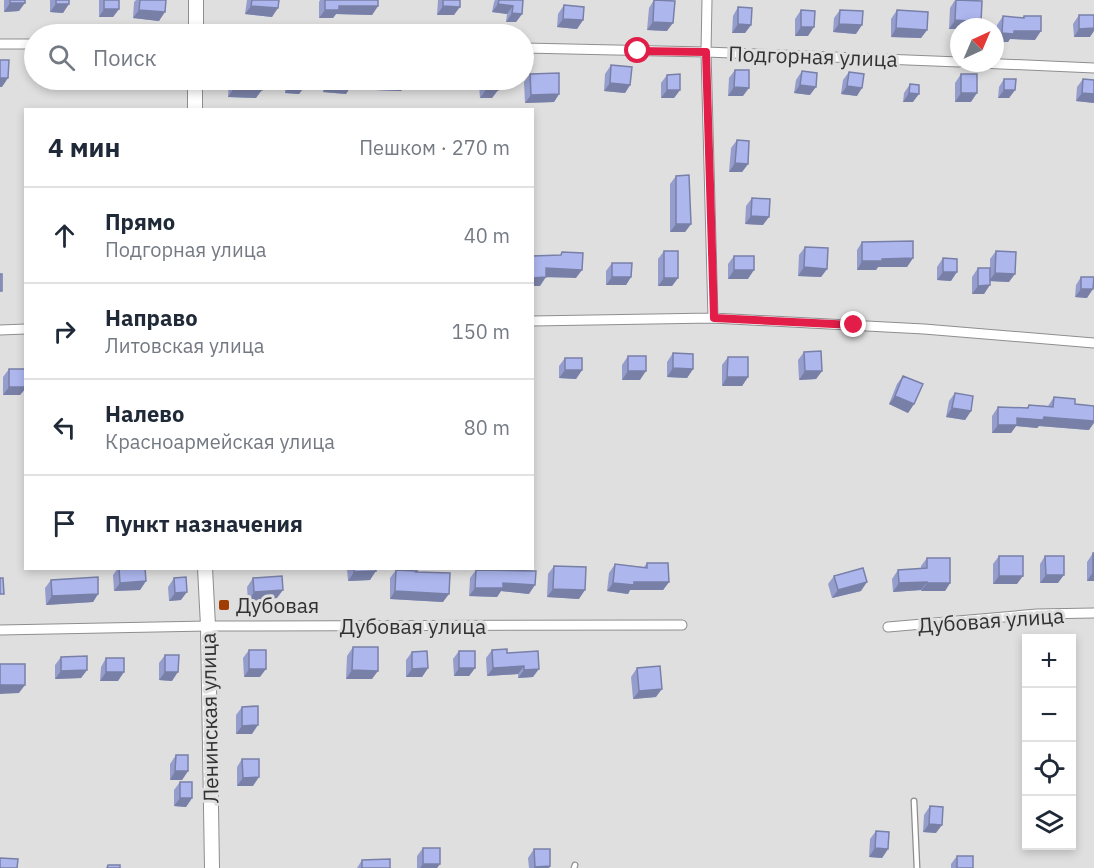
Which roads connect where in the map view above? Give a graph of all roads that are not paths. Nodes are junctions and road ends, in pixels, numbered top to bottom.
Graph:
1 (196, 0) edge
2 (707, 0) edge
3 (196, 24) edge
4 (0, 44) edge
5 (24, 44) edge
6 (534, 48) edge
7 (706, 52) junction
8 (950, 62) edge
9 (1004, 64) edge
10 (1094, 68) edge
11 (195, 90) edge
12 (195, 108) edge
13 (714, 318) junction
14 (534, 321) edge
15 (0, 330) edge
16 (24, 330) edge
17 (1094, 343) edge
18 (205, 570) edge
19 (1094, 613) edge
20 (682, 625) dead end
21 (208, 626) junction
22 (888, 627) dead end
23 (0, 630) edge
24 (914, 801) dead end
25 (212, 868) edge
26 (917, 868) edge

1 - 3 main road
2 - 7 street
4 - 5 street
6 - 7 street, Подгорная улица
7 - 8 street, Подгорная улица
7 - 13 street
9 - 10 street
11 - 12 main road
13 - 14 street
13 - 17 street
15 - 16 street
18 - 21 main road, Ленинская улица
19 - 22 street, Дубовая улица
20 - 21 street, Дубовая улица
21 - 23 street, Дубовая улица
21 - 25 main road, Ленинская улица
24 - 26 lane

